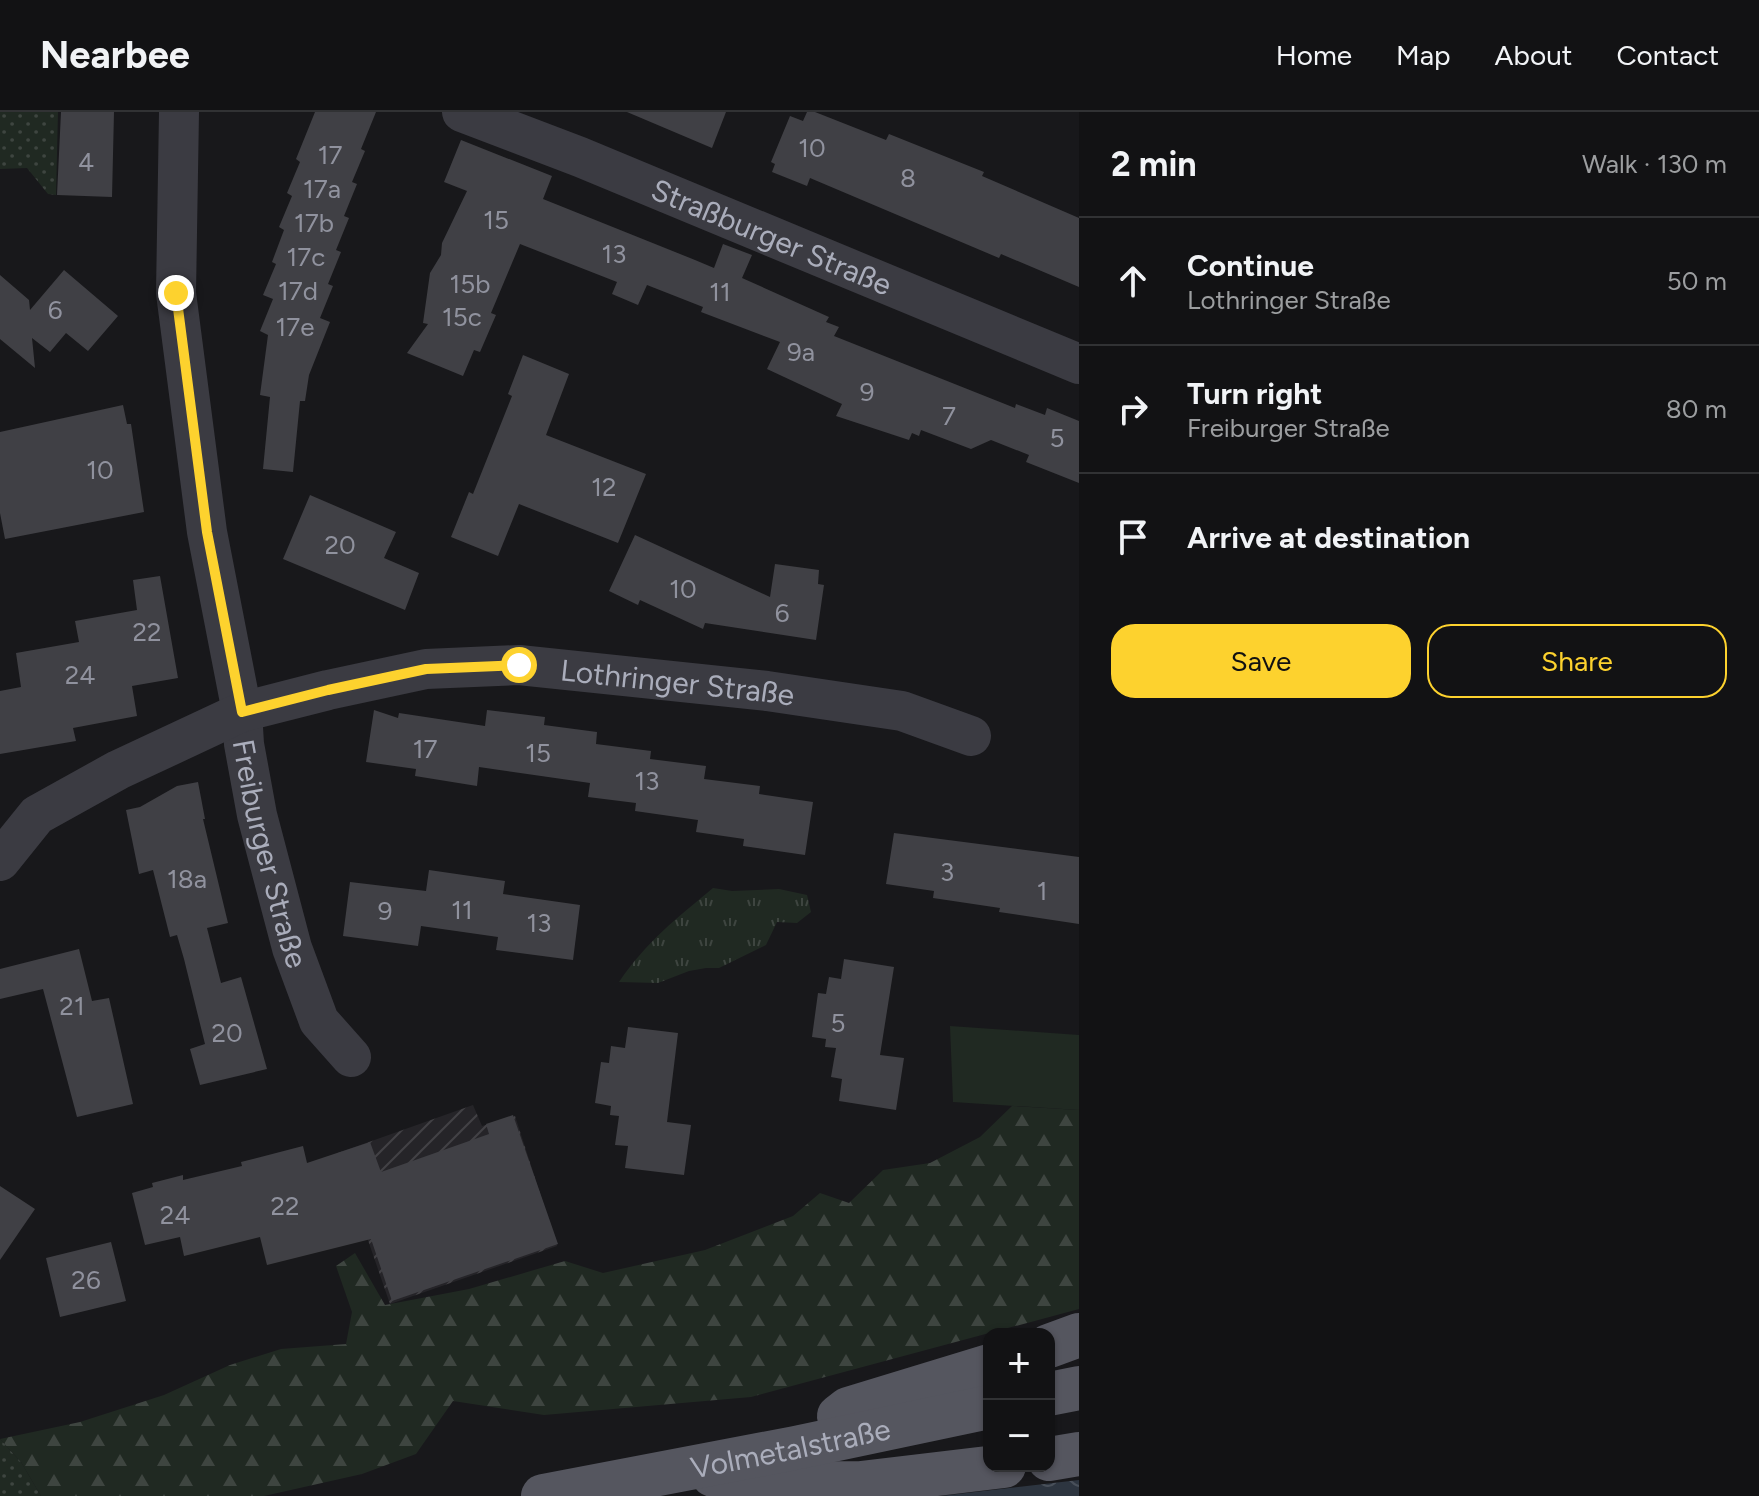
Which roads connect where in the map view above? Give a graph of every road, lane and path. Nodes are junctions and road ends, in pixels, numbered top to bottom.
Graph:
1 (179, 112) edge
2 (462, 112) edge
3 (1079, 364) edge
4 (242, 712) junction
5 (971, 736) dead end
6 (0, 861) edge
7 (351, 1057) dead end
8 (1079, 1335) edge
9 (1055, 1344) edge
10 (983, 1368) edge
11 (1079, 1388) edge
12 (1055, 1393) edge
13 (983, 1408) edge
14 (795, 1448) junction
15 (1079, 1454) edge
16 (1055, 1458) edge
17 (983, 1468) edge
18 (671, 1470) junction
19 (543, 1496) edge

1 - 4 street, Freiburger Straße
2 - 3 street, Straßburger Straße
4 - 5 street, Lothringer Straße
4 - 6 street, Lothringer Straße
4 - 7 street, Freiburger Straße
8 - 9 main road
10 - 14 main road
11 - 12 main road
13 - 14 main road, Volmetalstraße
14 - 18 main road, Volmetalstraße
15 - 16 main road
17 - 18 main road
18 - 19 main road, Volmetalstraße

